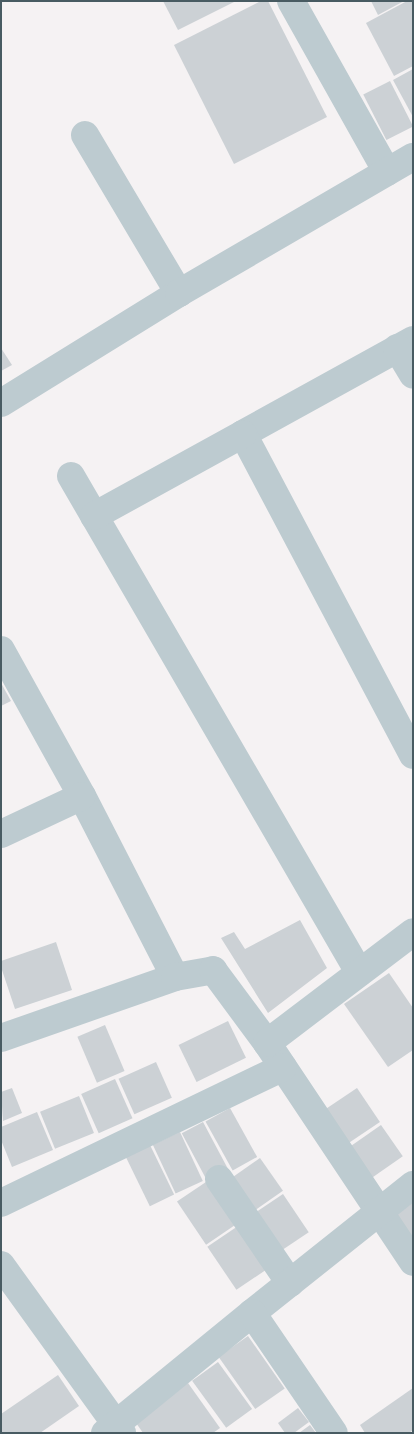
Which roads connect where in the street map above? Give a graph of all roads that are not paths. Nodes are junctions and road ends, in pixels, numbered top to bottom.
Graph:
1 (291, 1) edge
2 (85, 135) dead end
3 (413, 157) edge
4 (387, 172) junction
5 (179, 293) junction
6 (405, 344) edge
7 (413, 374) edge
8 (1, 403) edge
9 (243, 434) junction
10 (71, 476) dead end
11 (94, 516) junction
12 (1, 650) edge
13 (413, 755) edge
14 (82, 796) junction
15 (1, 834) edge
16 (413, 932) edge
17 (359, 972) junction
18 (175, 977) junction
19 (1, 1038) edge
20 (268, 1043) junction
21 (283, 1067) junction
22 (218, 1179) dead end
23 (413, 1185) edge
24 (1, 1203) edge
25 (378, 1211) junction
26 (413, 1262) edge
27 (1, 1265) edge
28 (290, 1283) junction
29 (252, 1313) junction
30 (114, 1430) edge
31 (334, 1433) edge

1 - 4 street
2 - 5 street
3 - 4 street
4 - 5 street
5 - 8 street
6 - 7 street
6 - 9 street
9 - 11 street
9 - 13 street
10 - 11 street
11 - 17 street
12 - 14 street
14 - 15 street
14 - 18 street
16 - 17 street
17 - 20 street
18 - 19 street
18 - 20 street
20 - 21 street
21 - 24 street
21 - 25 street
22 - 28 street
23 - 25 street
25 - 26 street
25 - 28 street
27 - 30 street
28 - 29 street
29 - 30 street
29 - 31 street

